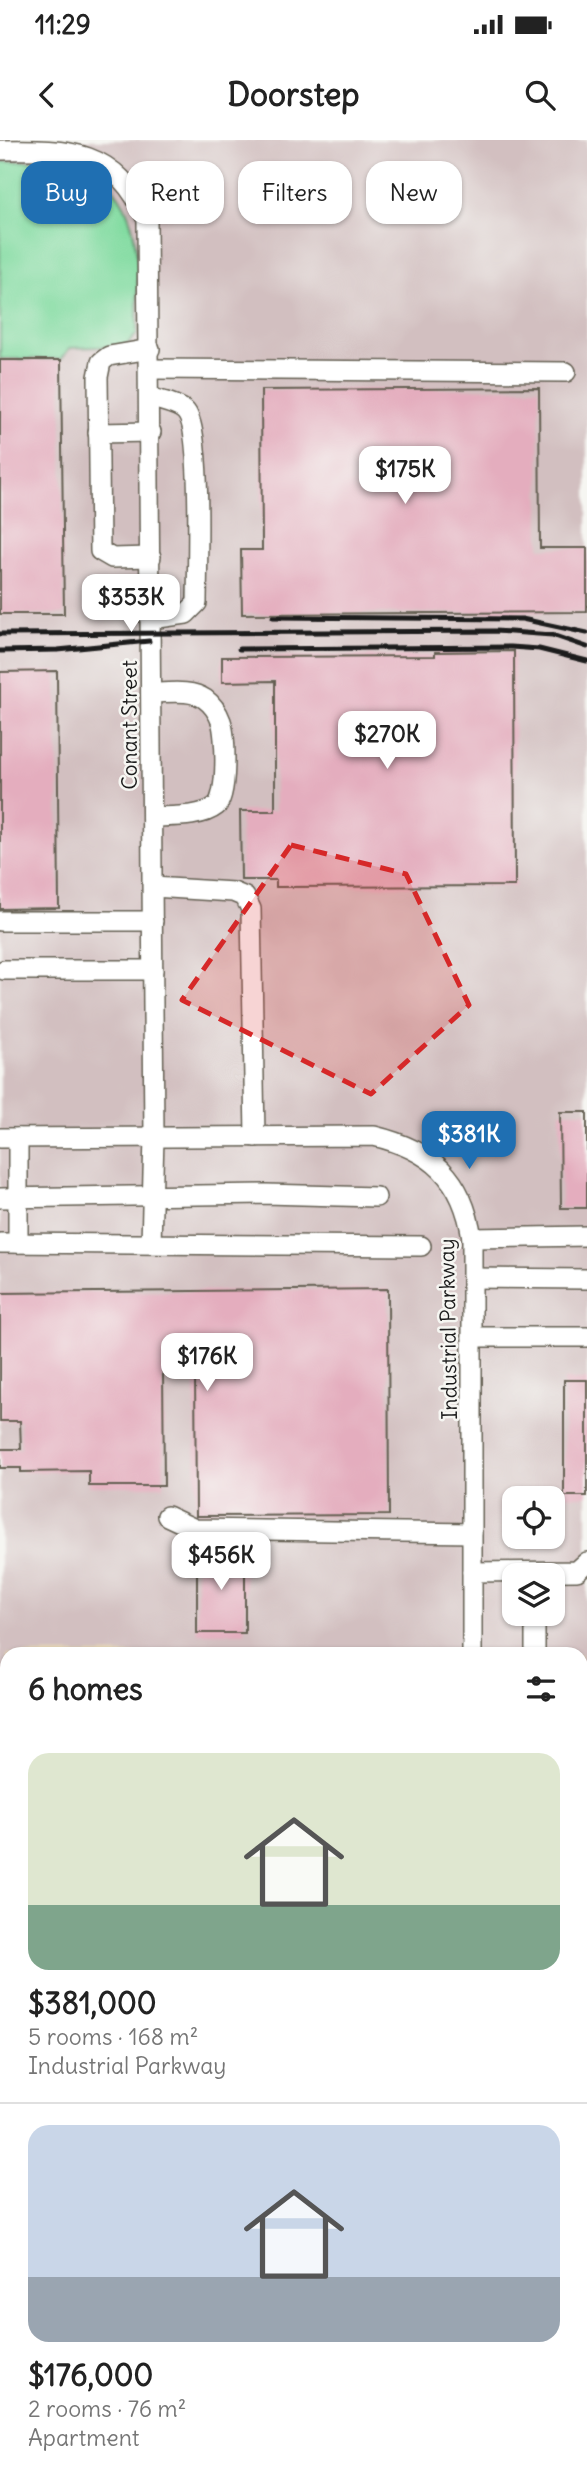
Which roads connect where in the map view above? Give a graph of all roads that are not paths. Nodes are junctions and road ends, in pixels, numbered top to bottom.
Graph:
1 (0, 150) edge
2 (150, 349) junction
3 (150, 369) junction
4 (566, 372) dead end
5 (150, 397) junction
6 (151, 432) junction
7 (98, 433) junction
8 (151, 557) junction
9 (152, 619) junction
10 (152, 693) junction
11 (152, 817) junction
12 (153, 887) junction
13 (0, 921) edge
14 (153, 921) junction
15 (4, 970) dead end
16 (153, 970) junction
17 (255, 1137) junction
18 (9, 1138) edge
19 (154, 1138) junction
20 (152, 1196) junction
21 (376, 1197) dead end
22 (9, 1198) edge
23 (587, 1236) edge
24 (472, 1238) junction
25 (9, 1243) edge
26 (152, 1243) junction
27 (421, 1247) dead end
28 (473, 1278) junction
29 (587, 1279) edge
30 (472, 1337) junction
31 (587, 1337) edge
32 (167, 1516) dead end
33 (472, 1533) junction
34 (587, 1562) edge
35 (472, 1572) junction
36 (502, 1572) edge
37 (565, 1572) edge
38 (535, 1626) edge
39 (472, 1647) edge
40 (535, 1647) edge

1 - 2 street, Conant Street
2 - 3 street, Conant Street
2 - 7 street
3 - 4 street
3 - 5 street, Conant Street
5 - 6 street, Conant Street
5 - 9 street
6 - 7 street
6 - 8 street, Conant Street
7 - 8 street
8 - 9 street, Conant Street
9 - 10 street, Conant Street
10 - 11 street, Conant Street
10 - 11 street
11 - 12 street, Conant Street
12 - 14 street, Conant Street
12 - 17 street
13 - 14 street
14 - 16 street, Conant Street
15 - 16 street
16 - 19 street, Conant Street
17 - 19 street, Industrial Parkway
17 - 24 street, Industrial Parkway
18 - 19 street, Industrial Parkway
18 - 22 street
19 - 20 street, Conant Street
20 - 21 street
20 - 22 street
20 - 26 street, Conant Street
22 - 25 street
23 - 24 street
24 - 28 street, Industrial Parkway
25 - 26 street
26 - 27 street
28 - 29 street
28 - 30 street, Industrial Parkway
30 - 31 street
30 - 33 street, Industrial Parkway
32 - 33 street
33 - 35 street, Industrial Parkway
34 - 37 street
35 - 36 street
35 - 39 street, Industrial Parkway
38 - 40 street

